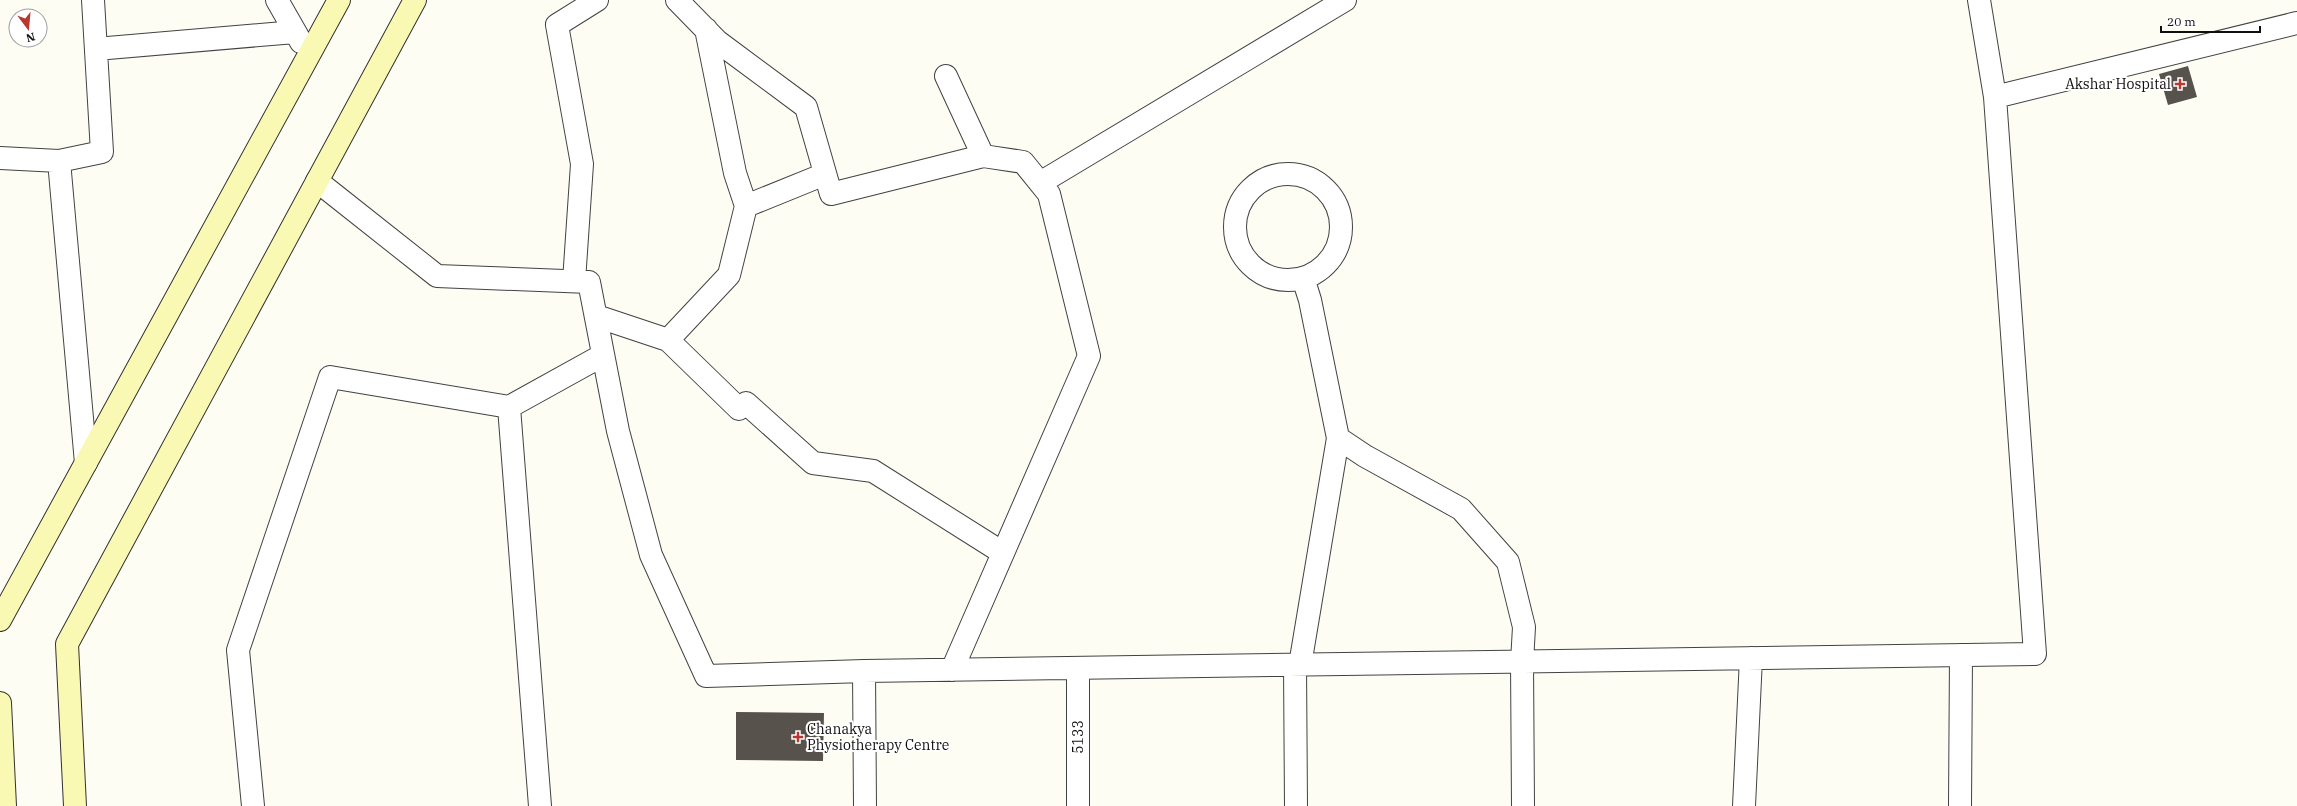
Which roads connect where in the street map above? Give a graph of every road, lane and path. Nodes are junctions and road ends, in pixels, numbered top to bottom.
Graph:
1 (93, 0) edge
2 (277, 0) edge
3 (339, 0) edge
4 (415, 0) edge
5 (597, 0) edge
6 (678, 0) edge
7 (1345, 0) edge
8 (1979, 0) edge
9 (2297, 23) edge
10 (706, 29) junction
11 (295, 32) junction
12 (96, 49) junction
13 (308, 55) junction
14 (946, 76) dead end
15 (1994, 97) junction
16 (983, 156) junction
17 (0, 158) edge
18 (59, 161) junction
19 (825, 174) junction
20 (317, 181) junction
21 (1040, 183) junction
22 (746, 206) junction
23 (1303, 278) junction
24 (574, 281) junction
25 (596, 316) junction
26 (668, 340) junction
27 (603, 355) junction
28 (509, 407) junction
29 (1338, 438) junction
30 (86, 463) junction
31 (1003, 553) junction
32 (2, 611) edge
33 (1961, 655) junction
34 (1751, 658) junction
35 (1522, 662) junction
36 (1298, 665) junction
37 (1078, 668) junction
38 (952, 670) junction
39 (864, 671) junction
40 (0, 702) edge
41 (5, 806) edge
42 (75, 806) edge
43 (253, 806) edge
44 (540, 806) edge
45 (865, 806) edge
46 (1078, 806) edge
47 (1296, 806) edge
48 (1523, 806) edge
49 (1744, 806) edge
50 (1960, 806) edge

1 - 12 street
2 - 11 street
3 - 13 main road
4 - 20 main road
5 - 24 street
6 - 10 street
7 - 21 street
8 - 15 street
9 - 15 street
10 - 19 street
10 - 22 street
11 - 12 street
11 - 13 street
12 - 18 street
13 - 30 main road
14 - 16 street
15 - 33 street
16 - 19 street
16 - 21 street
17 - 18 street
18 - 30 street
19 - 22 street
20 - 24 street
20 - 42 main road
21 - 31 street
22 - 26 street
23 - 23 street
23 - 29 street
24 - 25 street
25 - 26 street
25 - 27 street
26 - 31 street
27 - 28 street
27 - 39 street
28 - 43 street
28 - 44 street
29 - 35 street
29 - 36 street
30 - 32 main road
31 - 38 street
33 - 34 street
33 - 50 street
34 - 35 street
34 - 49 street
35 - 36 street
35 - 48 street
36 - 37 street
36 - 47 street
37 - 38 street
37 - 46 street, 5133
38 - 39 street
39 - 45 street
40 - 41 main road

